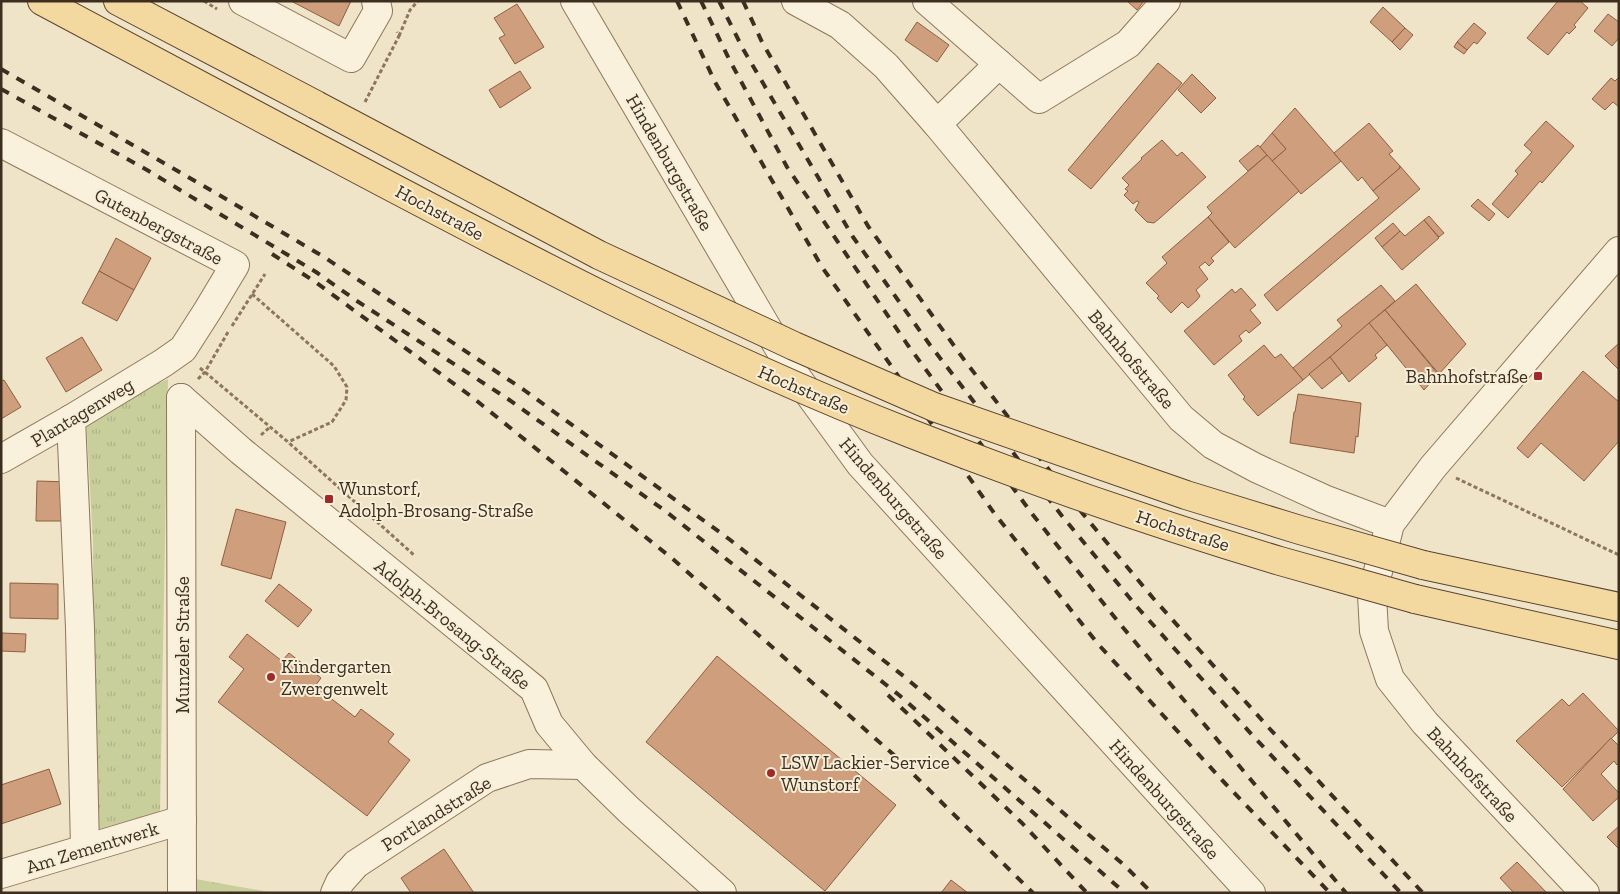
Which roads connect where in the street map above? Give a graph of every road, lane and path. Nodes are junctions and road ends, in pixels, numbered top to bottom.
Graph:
1 (42, 1) edge
2 (118, 1) edge
3 (243, 1) edge
4 (418, 1) edge
5 (575, 1) edge
6 (796, 1) edge
7 (927, 1) edge
8 (1166, 1) edge
9 (377, 6) edge
10 (400, 36) junction
11 (999, 64) junction
12 (363, 105) dead end
13 (937, 124) junction
14 (1, 143) edge
15 (1619, 251) edge
16 (265, 274) dead end
17 (252, 294) junction
18 (173, 356) junction
19 (205, 372) junction
20 (181, 398) joint
21 (71, 419) junction
22 (288, 442) junction
23 (1, 459) edge
24 (1433, 467) junction
25 (338, 488) dead end
26 (1390, 524) junction
27 (1619, 555) edge
28 (1619, 607) edge
29 (1619, 645) edge
30 (583, 765) junction
31 (182, 820) junction
32 (85, 848) junction
33 (1, 874) edge
34 (182, 893) edge
35 (335, 893) edge
36 (722, 893) edge
37 (1250, 893) edge
38 (1585, 893) edge

1 - 29 main road, Hochstraße, bridge
2 - 28 main road, Hochstraße, bridge
3 - 9 street
4 - 10 path
5 - 37 street, Hindenburgstraße
6 - 13 street, Bahnhofstraße
7 - 11 street
8 - 11 street
9 - 10 path
10 - 12 path
11 - 13 street
13 - 26 street, Bahnhofstraße
14 - 18 street, Gutenbergstraße
15 - 24 street
16 - 17 path
17 - 19 path
17 - 22 path
18 - 19 path
18 - 21 street, Plantagenweg
19 - 22 path
20 - 30 street, Adolph-Brosang-Straße
20 - 31 street, Munzeler Straße
21 - 23 street, Plantagenweg
21 - 32 street
22 - 25 path
24 - 26 street
24 - 27 path
26 - 38 street, Bahnhofstraße
30 - 35 street, Portlandstraße
30 - 36 street, Adolph-Brosang-Straße
31 - 32 street, Am Zementwerk
31 - 34 street, Munzeler Straße
32 - 33 street, Am Zementwerk

